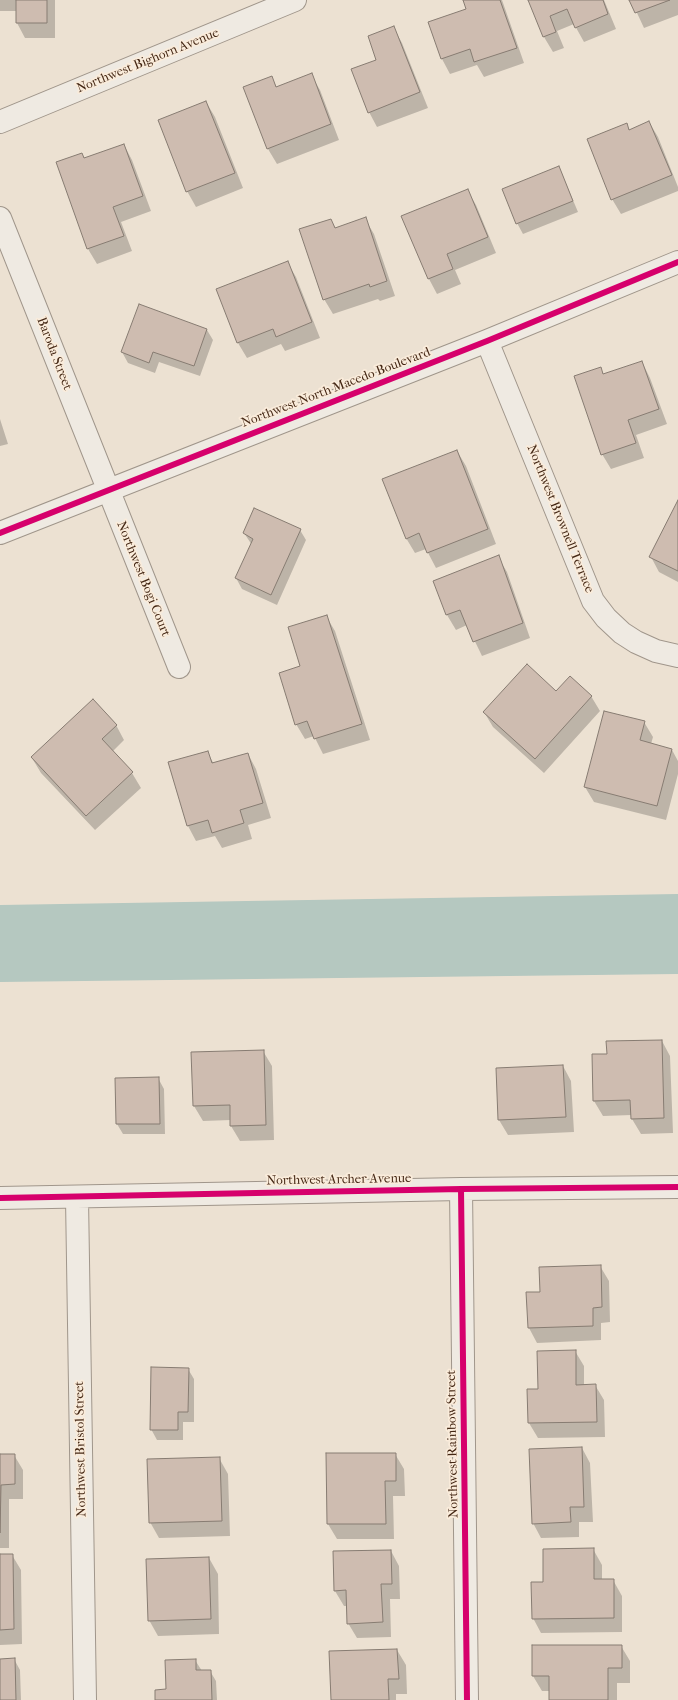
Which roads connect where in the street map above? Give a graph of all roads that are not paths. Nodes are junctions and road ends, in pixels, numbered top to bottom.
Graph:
1 (295, 0) edge
2 (0, 122) edge
3 (0, 218) edge
4 (678, 262) edge
5 (487, 341) junction
6 (107, 490) junction
7 (0, 533) edge
8 (678, 656) edge
9 (179, 667) dead end
10 (678, 1187) edge
11 (461, 1189) junction
12 (0, 1198) edge
13 (77, 1198) junction
14 (86, 1700) edge
15 (467, 1700) edge

1 - 2 street, Northwest Bighorn Avenue
3 - 6 street, Baroda Street
4 - 5 street, Northwest North Macedo Boulevard
5 - 6 street, Northwest North Macedo Boulevard
5 - 8 street, Northwest Brownell Terrace
6 - 7 street, Northwest North Macedo Boulevard
6 - 9 street, Northwest Bogi Court
10 - 11 street, Northwest Archer Avenue
11 - 13 street, Northwest Archer Avenue
11 - 15 street, Northwest Rainbow Street
12 - 13 street, Northwest Archer Avenue
13 - 14 street, Northwest Bristol Street

